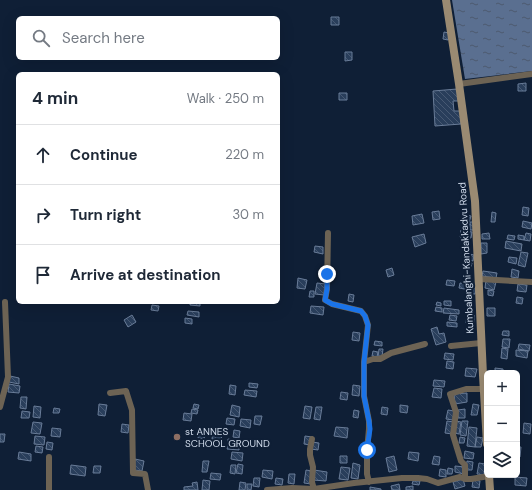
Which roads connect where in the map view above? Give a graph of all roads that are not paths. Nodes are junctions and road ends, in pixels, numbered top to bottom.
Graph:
1 (446, 0) edge
2 (532, 74) edge
3 (459, 84) junction
4 (328, 233) dead end
5 (478, 279) junction
6 (532, 282) edge
7 (5, 302) dead end
8 (481, 343) junction
9 (425, 344) dead end
10 (451, 346) dead end
11 (364, 362) junction
12 (484, 388) joint
13 (110, 393) dead end
14 (485, 406) edge
15 (0, 407) edge
16 (312, 439) dead end
17 (487, 442) edge
18 (49, 457) dead end
19 (484, 476) edge
20 (489, 478) edge
21 (465, 479) junction
22 (369, 482) junction
23 (337, 488) edge
24 (49, 490) edge
25 (148, 490) edge
26 (267, 490) edge
27 (314, 490) edge
28 (490, 490) edge

1 - 3 main road, Kumbalanghi-Kandakkadvu Road
2 - 3 street
3 - 5 main road, Kumbalanghi-Kandakkadvu Road
4 - 11 street
5 - 6 street
5 - 8 main road, Kumbalanghi-Kandakkadvu Road
7 - 15 street
8 - 10 street
8 - 12 main road, Kumbalanghi-Kandakkadvu Road
9 - 11 street
11 - 22 street
12 - 21 street
13 - 25 street
14 - 17 main road, Kumbalanghi-Kandakkadvu Road
16 - 27 street
18 - 24 street
19 - 21 street
20 - 28 main road
21 - 22 street
22 - 23 street
23 - 27 street
26 - 27 street

